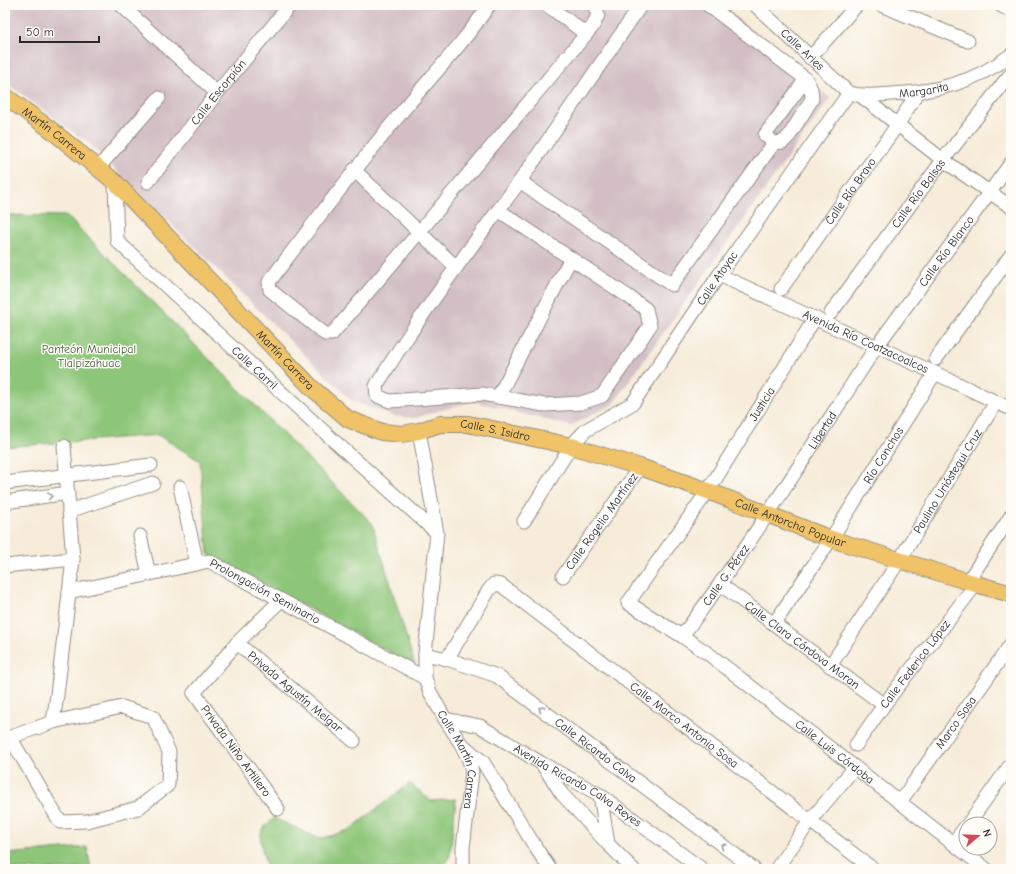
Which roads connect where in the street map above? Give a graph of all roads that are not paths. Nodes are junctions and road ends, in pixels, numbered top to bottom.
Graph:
1 (121, 5) edge
2 (290, 5) edge
3 (489, 5) edge
4 (547, 5) edge
5 (594, 5) edge
6 (641, 5) edge
7 (708, 5) edge
8 (755, 5) edge
9 (857, 5) edge
10 (881, 5) edge
11 (1000, 5) edge
12 (1011, 11) edge
13 (586, 34) junction
14 (968, 41) dead end
15 (1011, 55) edge
16 (810, 58) junction
17 (995, 66) junction
18 (1010, 76) edge
19 (806, 79) junction
20 (918, 92) junction
21 (217, 93) junction
22 (855, 95) junction
23 (5, 96) edge
24 (159, 98) dead end
25 (898, 124) junction
26 (774, 143) junction
27 (943, 160) junction
28 (1011, 163) edge
29 (98, 168) junction
30 (354, 170) junction
31 (520, 181) junction
32 (115, 182) junction
33 (148, 182) dead end
34 (989, 192) junction
35 (1011, 207) edge
36 (498, 210) junction
37 (420, 233) junction
38 (1011, 255) edge
39 (571, 258) junction
40 (456, 267) junction
41 (719, 276) junction
42 (781, 289) dead end
43 (831, 313) dead end
44 (815, 318) junction
45 (879, 343) junction
46 (936, 359) dead end
47 (935, 373) junction
48 (498, 397) junction
49 (996, 402) junction
50 (1011, 409) edge
51 (419, 431) junction
52 (64, 446) dead end
53 (571, 446) junction
54 (151, 465) dead end
55 (640, 467) junction
56 (67, 476) junction
57 (27, 481) junction
58 (5, 483) edge
59 (153, 483) dead end
60 (180, 487) dead end
61 (708, 491) junction
62 (68, 493) junction
63 (30, 500) junction
64 (5, 502) edge
65 (69, 511) junction
66 (769, 514) junction
67 (1011, 516) edge
68 (524, 521) dead end
69 (437, 533) junction
70 (140, 536) dead end
71 (831, 539) junction
72 (73, 559) junction
73 (899, 561) junction
74 (197, 564) junction
75 (5, 566) edge
76 (149, 574) junction
77 (563, 576) dead end
78 (972, 583) junction
79 (721, 585) junction
80 (69, 592) junction
81 (1011, 594) edge
82 (281, 600) junction
83 (628, 603) joint
84 (774, 624) junction
85 (682, 636) junction
86 (237, 643) junction
87 (1011, 644) edge
88 (425, 654) junction
89 (447, 659) junction
90 (830, 666) junction
91 (425, 678) junction
92 (884, 705) junction
93 (445, 719) junction
94 (53, 722) junction
95 (8, 738) edge
96 (354, 740) dead end
97 (461, 744) junction
98 (856, 746) dead end
99 (542, 763) junction
100 (1011, 764) edge
101 (855, 767) junction
102 (600, 795) junction
103 (900, 802) junction
104 (278, 809) dead end
105 (973, 816) edge
106 (810, 821) junction
107 (958, 837) edge
108 (953, 843) junction
109 (608, 844) junction
110 (466, 867) edge
111 (550, 869) edge
112 (633, 869) edge
113 (702, 869) edge
114 (754, 869) edge
115 (776, 869) edge
116 (873, 869) edge
117 (986, 869) edge

1 - 21 street
2 - 21 street, Calle Escorpión
3 - 30 street
4 - 13 street
5 - 13 street
6 - 31 street
7 - 19 street
8 - 16 street, Calle Aries
9 - 16 street
10 - 14 street
11 - 12 street
13 - 37 street
15 - 17 street, Margarita
16 - 22 street, Calle Aries
17 - 18 street
17 - 20 street, Margarita
18 - 27 street, Calle Río Balsas
19 - 26 street
19 - 26 street
20 - 22 street, Margarita
20 - 25 street, Calle Río Bravo
21 - 33 street, Calle Escorpión
22 - 25 street, Calle Aries
22 - 41 street, Calle Atoyac
23 - 29 main road, Martín Carrera
24 - 29 street
25 - 27 street, Calle Aries
25 - 42 street, Calle Río Bravo
26 - 31 street
27 - 34 street, Calle Aries
27 - 43 street, Calle Río Balsas
28 - 34 street, Calle Río Blanco
29 - 32 main road, Martín Carrera
30 - 37 street
30 - 37 street
31 - 36 street
32 - 51 main road, Martín Carrera
32 - 69 street, Calle Carril
34 - 35 street, Calle Aries
34 - 45 street, Calle Río Blanco
36 - 39 street
36 - 40 street
37 - 40 street
38 - 46 street
39 - 48 street
39 - 48 street
40 - 48 street
41 - 44 street, Avenida Río Coatzacoalcos
41 - 53 street, Calle Atoyac
44 - 45 street, Avenida Río Coatzacoalcos
44 - 61 street, Justicia
45 - 47 street, Avenida Río Coatzacoalcos
45 - 66 street, Libertad
47 - 49 street, Avenida Río Coatzacoalcos
47 - 71 street, Río Conchos
49 - 50 street, Avenida Río Coatzacoalcos
49 - 73 street, Paulino Urióstegui Cruz
51 - 53 main road, Calle S. Isidro
51 - 69 street
52 - 56 street
53 - 55 main road, Calle Antorcha Popular
53 - 68 street, Calle Atoyac
54 - 56 street
55 - 61 main road, Calle Antorcha Popular
55 - 77 street, Calle Rogelio Martínez
56 - 57 street
56 - 62 street
57 - 58 street
57 - 63 street
59 - 65 street
60 - 74 street
61 - 66 main road, Calle Antorcha Popular
61 - 83 street, Justicia
63 -> 62 street
62 - 65 street
63 - 64 street
65 - 72 street
66 - 71 main road, Calle Antorcha Popular
66 - 79 street, Calle G. Pérez
67 - 78 street, Calle Federico López
69 - 88 street
70 - 76 street
71 - 73 main road, Calle Antorcha Popular
71 - 84 street, Río Conchos
72 - 75 street
72 - 80 street
73 - 78 main road, Calle Antorcha Popular
73 - 90 street, Paulino Urióstegui Cruz
74 - 76 street, Prolongación Seminario
74 - 82 street, Prolongación Seminario
76 - 80 street, Prolongación Seminario
78 - 81 main road, Calle Antorcha Popular
78 - 92 street, Calle Federico López
79 - 84 street, Calle Clara Córdova Moran
79 - 85 street, Calle G. Pérez
80 - 94 street
82 - 86 street
82 - 91 street, Prolongación Seminario
83 - 85 street, Calle Luis Córdoba
84 - 90 street, Calle Clara Córdova Moran
85 - 101 street, Calle Luis Córdoba
86 - 96 street, Privada Agustín Melgar
86 - 104 street, Privada Niño Artillero
87 - 103 street, Marco Sosa
88 - 89 street, Calle Ricardo Calva
88 - 91 street, Calle Martín Carrera
89 - 106 street, Calle Marco Antonio Sosa
114 -> 89 street, Calle Ricardo Calva
90 - 92 street, Calle Clara Córdova Moran
91 - 93 street, Calle Martín Carrera
92 - 98 street, Calle Federico López
93 - 97 street, Calle Martín Carrera
93 - 99 street, Avenida Ricardo Calva Reyes
94 - 95 street
94 - 95 street
97 - 110 street, Calle Martín Carrera
97 - 111 street
99 - 102 street, Avenida Ricardo Calva Reyes
99 - 109 street
100 - 105 street
101 - 103 street, Calle Luis Córdoba
101 - 106 street
102 - 109 street
102 - 113 street, Avenida Ricardo Calva Reyes
103 - 108 street, Calle Luis Córdoba
106 - 115 street
106 - 116 street, Calle Marco Antonio Sosa
107 - 108 street
108 - 117 street, Calle Luis Córdoba
109 - 112 street

